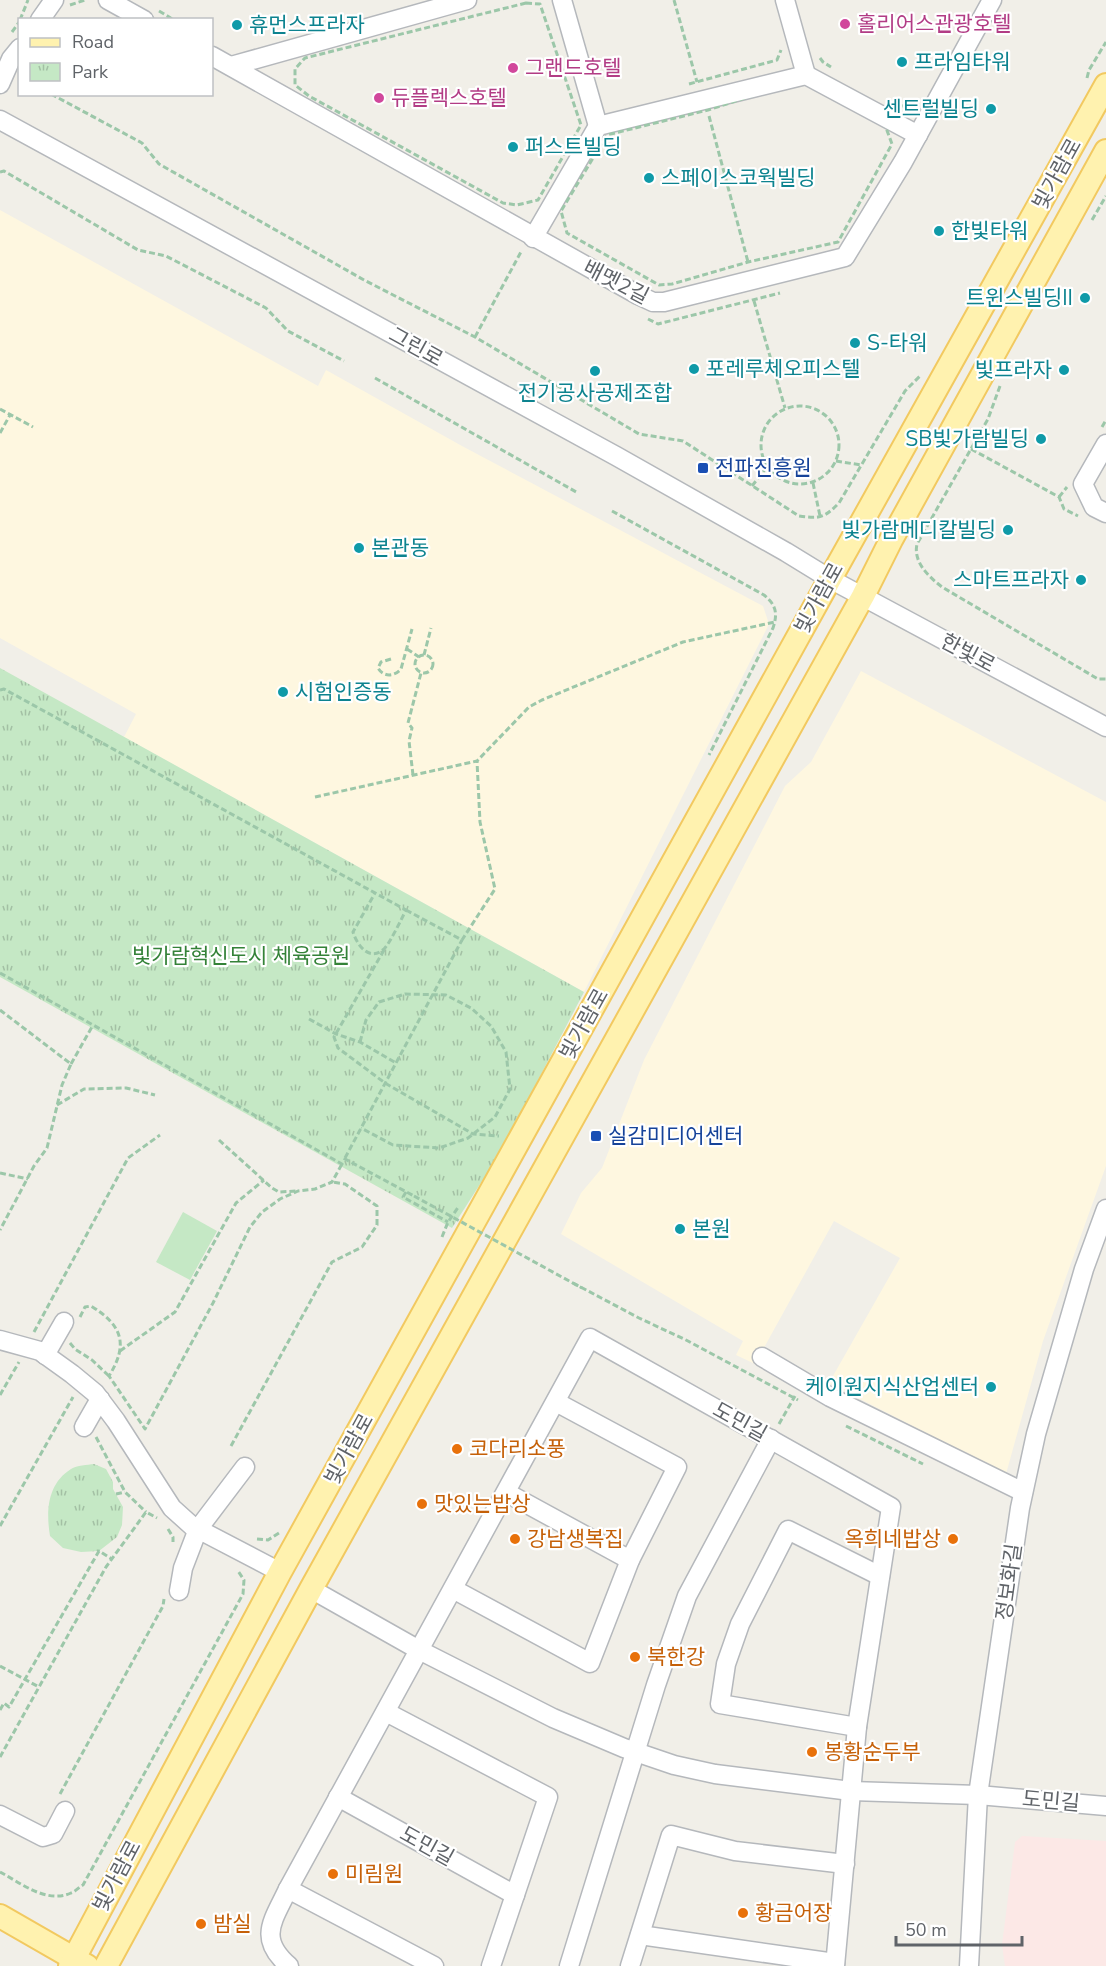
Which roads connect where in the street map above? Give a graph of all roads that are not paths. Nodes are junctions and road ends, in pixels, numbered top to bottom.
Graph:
1 (108, 0) edge
2 (467, 0) edge
3 (562, 0) edge
4 (785, 0) edge
5 (992, 0) edge
6 (61, 6) edge
7 (43, 18) edge
8 (140, 18) edge
9 (18, 50) edge
10 (213, 57) edge
11 (231, 66) junction
12 (806, 75) junction
13 (0, 84) edge
14 (1106, 86) edge
15 (0, 120) edge
16 (598, 126) junction
17 (918, 135) junction
18 (1106, 151) edge
19 (528, 243) junction
20 (1106, 444) edge
21 (1106, 513) edge
22 (830, 579) junction
23 (863, 596) junction
24 (1106, 727) edge
25 (1106, 1209) edge
26 (69, 1328) road end
27 (0, 1341) edge
28 (45, 1355) junction
29 (762, 1358) dead end
30 (100, 1400) junction
31 (556, 1402) junction
32 (84, 1427) dead end
33 (771, 1439) junction
34 (245, 1467) dead end
35 (507, 1492) junction
36 (1023, 1492) junction
37 (198, 1529) junction
38 (630, 1560) junction
39 (280, 1572) junction
40 (880, 1576) junction
41 (311, 1589) junction
42 (453, 1589) junction
43 (172, 1592) road end
44 (419, 1650) junction
45 (386, 1712) junction
46 (857, 1727) junction
47 (635, 1752) junction
48 (851, 1791) junction
49 (978, 1795) junction
50 (338, 1797) junction
51 (62, 1804) road end
52 (1106, 1806) edge
53 (0, 1815) edge
54 (844, 1864) junction
55 (288, 1889) junction
56 (515, 1894) junction
57 (0, 1916) edge
58 (640, 1935) junction
59 (77, 1963) edge
60 (835, 1965) edge
61 (106, 1966) edge
62 (289, 1966) edge
63 (434, 1966) edge
64 (490, 1966) edge
65 (569, 1966) edge
66 (630, 1966) edge
67 (969, 1966) edge

1 - 8 street
2 - 11 street
3 - 16 street
4 - 12 street
5 - 17 street, 배멧2길
6 - 7 street
9 - 13 street
10 - 11 street, 배멧2길
11 - 19 street, 배멧2길
12 - 16 street
12 - 17 street
14 - 22 main road, 빛가람로
15 - 22 street, 그린로
16 - 19 street
17 - 19 street, 배멧2길
18 - 23 main road, 빛가람로
20 - 21 street
22 - 23 street, 한빛로
22 - 39 main road, 빛가람로
23 - 24 street, 한빛로
23 - 41 main road, 빛가람로
25 - 36 street, 정보화길
26 - 28 street
27 - 28 street
28 - 30 street
29 - 36 street
30 - 32 street
30 - 37 street
31 - 33 street, 도민길
31 - 35 street, 도민길
31 - 38 street
33 - 40 street, 도민길
33 - 47 street
34 - 37 street
35 - 38 street
35 - 42 street, 도민길
36 - 49 street, 정보화길
37 - 39 street
37 - 43 street
38 - 42 street
39 - 59 main road, 빛가람로
40 - 46 street, 도민길
40 - 46 street
41 - 44 street, 도민길
41 - 61 main road, 빛가람로
42 - 44 street, 도민길
44 - 45 street, 도민길
44 - 47 street, 도민길
45 - 50 street, 도민길
45 - 56 street
46 - 48 street, 도민길
47 - 48 street, 도민길
47 - 65 street
48 - 49 street, 도민길
48 - 54 street, 도민길
49 - 52 street, 도민길
49 - 67 street, 정보화길
50 - 55 street, 도민길
50 - 56 street, 도민길
51 - 53 street
54 - 58 street
54 - 60 street, 도민길
55 - 62 street, 도민길
55 - 63 street
56 - 64 street
57 - 59 main road
58 - 60 street, 도민길
58 - 66 street

